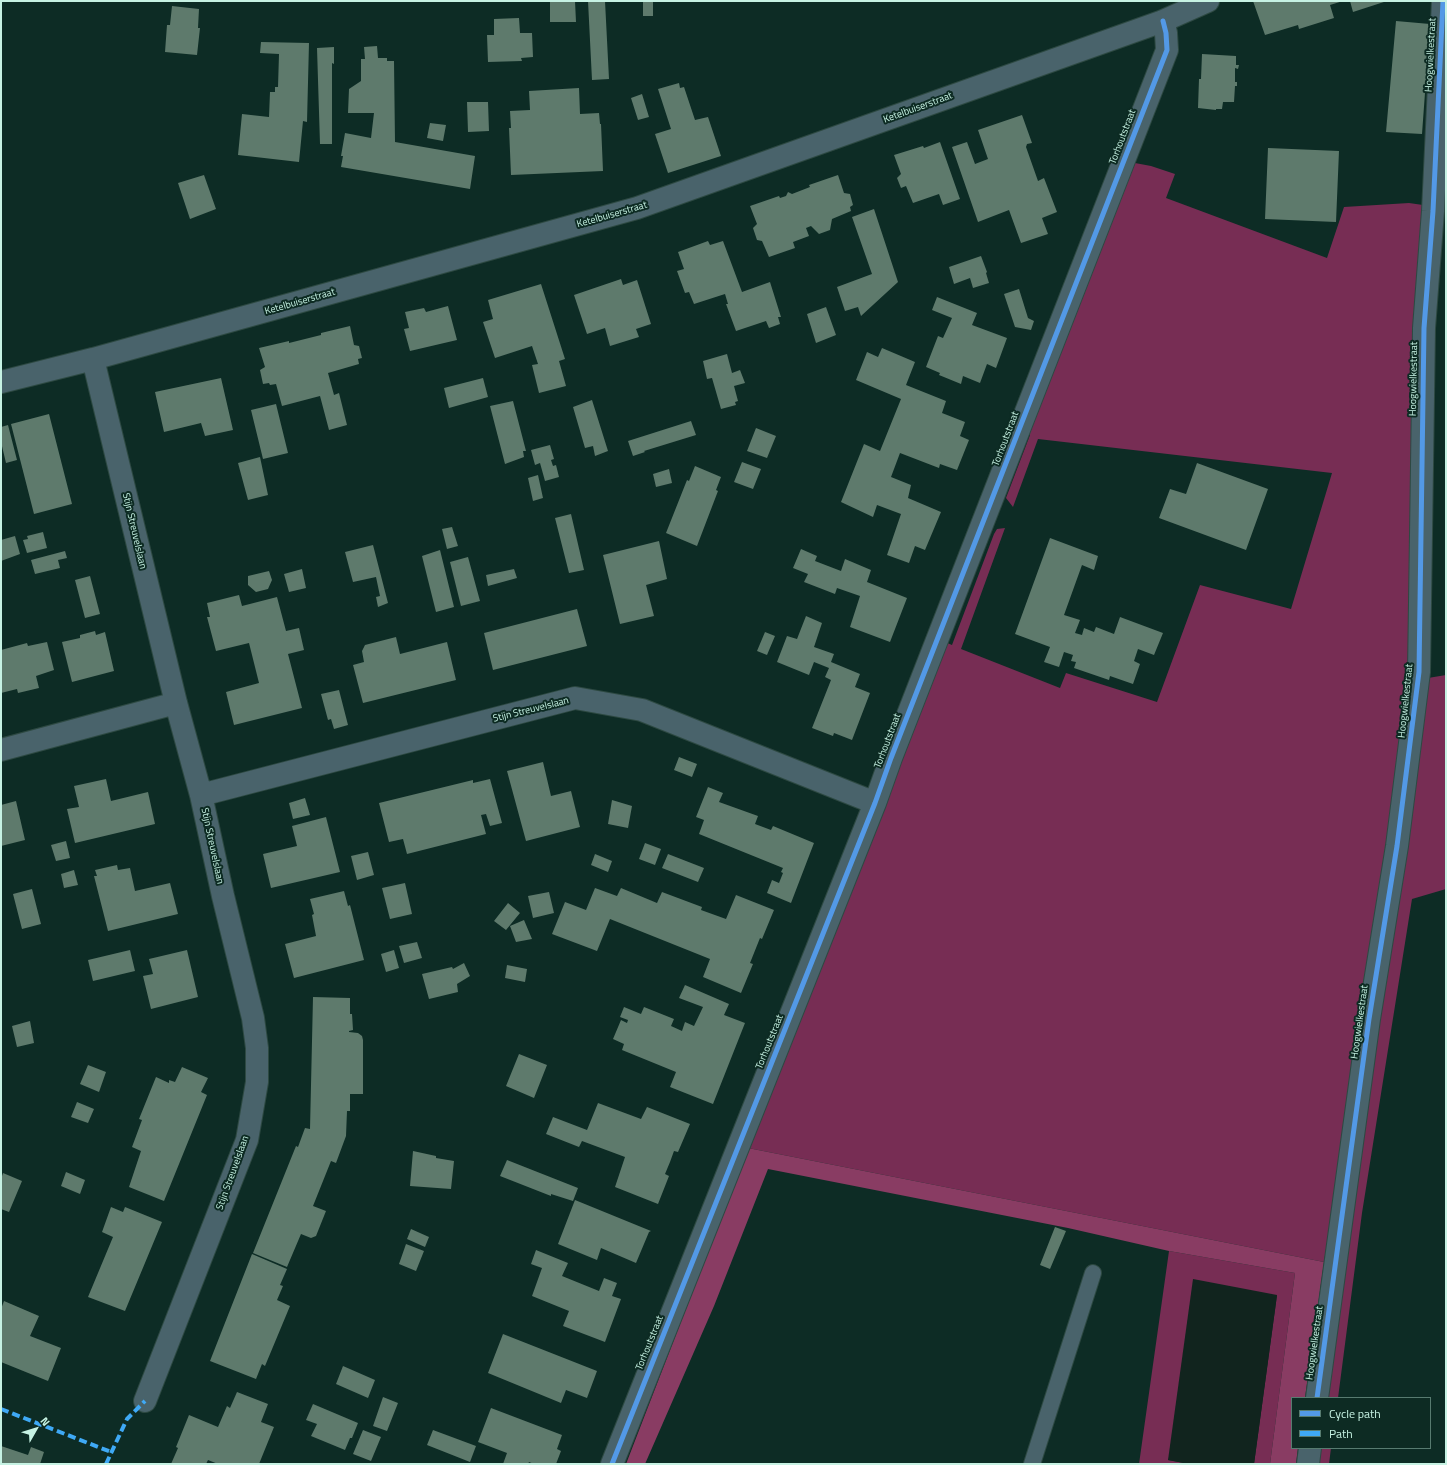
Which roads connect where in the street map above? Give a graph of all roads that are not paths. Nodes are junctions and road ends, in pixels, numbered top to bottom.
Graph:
1 (1208, 1) edge
2 (1443, 1) edge
3 (1162, 21) junction
4 (93, 359) junction
5 (1, 382) edge
6 (176, 703) junction
7 (1, 750) edge
8 (201, 795) junction
9 (875, 803) junction
10 (1093, 1273) dead end
11 (1317, 1397) edge
12 (145, 1401) dead end
13 (1310, 1449) edge
14 (612, 1464) edge
15 (1032, 1464) edge
16 (1308, 1464) edge

1 - 3 street, Ketelbuiserstraat
2 - 11 street, Hoogwielkestraat
3 - 4 street, Ketelbuiserstraat
3 - 9 street, Torhoutstraat
4 - 5 street, Ketelbuiserstraat
4 - 6 street, Stijn Streuvelslaan
6 - 7 street
6 - 8 street, Stijn Streuvelslaan
8 - 9 street, Stijn Streuvelslaan
8 - 12 street, Stijn Streuvelslaan
9 - 14 street, Torhoutstraat
10 - 15 lane
13 - 16 street

